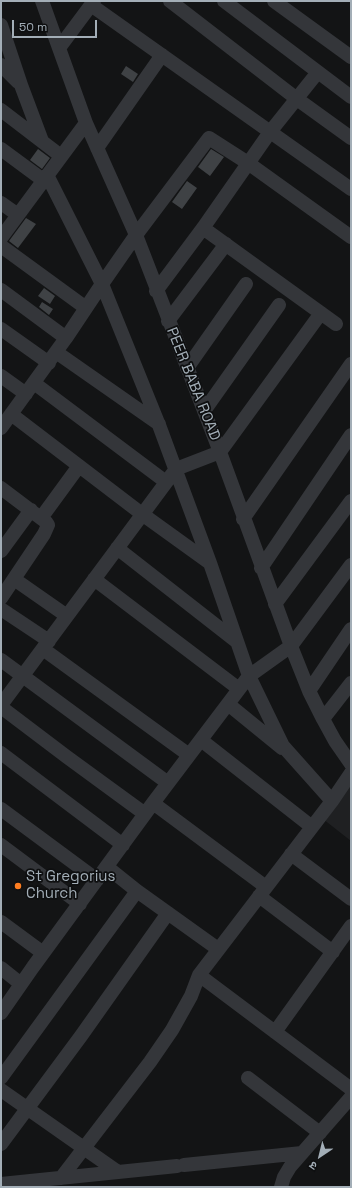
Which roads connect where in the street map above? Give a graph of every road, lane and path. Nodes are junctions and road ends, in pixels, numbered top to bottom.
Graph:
1 (42, 1) edge
2 (171, 1) edge
3 (224, 1) edge
4 (274, 1) edge
5 (93, 3) edge
6 (1, 25) edge
7 (59, 48) junction
8 (162, 55) junction
9 (351, 57) edge
10 (1, 64) edge
11 (318, 72) junction
12 (21, 85) junction
13 (351, 97) edge
14 (297, 99) junction
15 (1, 110) edge
16 (86, 122) junction
17 (270, 132) junction
18 (351, 138) edge
19 (42, 141) junction
20 (97, 148) junction
21 (1, 149) edge
22 (61, 156) junction
23 (248, 163) junction
24 (45, 178) junction
25 (351, 189) edge
26 (1, 203) edge
27 (18, 215) junction
28 (203, 228) junction
29 (136, 235) junction
30 (351, 237) edge
31 (1, 238) edge
32 (226, 244) junction
33 (1, 246) edge
34 (102, 284) junction
35 (246, 284) dead end
36 (1, 290) edge
37 (156, 291) junction
38 (279, 305) dead end
39 (86, 308) junction
40 (321, 313) junction
41 (168, 321) junction
42 (336, 324) dead end
43 (1, 329) edge
44 (66, 338) junction
45 (52, 358) junction
46 (351, 364) edge
47 (187, 368) junction
48 (1, 376) edge
49 (30, 388) junction
50 (204, 411) junction
51 (11, 414) junction
52 (159, 425) junction
53 (1, 428) edge
54 (351, 435) edge
55 (220, 452) junction
56 (79, 466) junction
57 (176, 469) junction
58 (166, 482) junction
59 (2, 492) edge
60 (351, 501) edge
61 (36, 514) junction
62 (142, 514) junction
63 (244, 519) junction
64 (117, 548) junction
65 (1, 551) edge
66 (210, 563) junction
67 (351, 565) edge
68 (261, 568) junction
69 (14, 579) junction
70 (94, 579) junction
71 (1, 598) edge
72 (275, 604) junction
73 (1, 608) edge
74 (67, 616) junction
75 (351, 629) edge
76 (236, 641) junction
77 (46, 645) junction
78 (290, 646) junction
79 (1, 660) edge
80 (23, 675) junction
81 (249, 676) junction
82 (351, 683) edge
83 (239, 689) junction
84 (309, 691) junction
85 (228, 704) junction
86 (1, 706) edge
87 (323, 719) junction
88 (201, 740) junction
89 (1, 753) edge
90 (189, 755) junction
91 (292, 757) junction
92 (350, 763) edge
93 (168, 783) junction
94 (332, 801) junction
95 (1, 809) edge
96 (149, 809) junction
97 (312, 827) junction
98 (1, 845) edge
99 (123, 845) junction
100 (291, 854) junction
101 (107, 867) junction
102 (97, 880) junction
103 (137, 891) junction
104 (262, 892) junction
105 (351, 900) edge
106 (80, 904) junction
107 (168, 913) junction
108 (1, 922) edge
109 (351, 926) edge
110 (218, 949) junction
111 (333, 952) junction
112 (43, 953) junction
113 (1, 968) edge
114 (199, 975) junction
115 (21, 984) junction
116 (1, 1013) edge
117 (275, 1032) junction
118 (1, 1078) edge
119 (248, 1078) dead end
120 (351, 1089) edge
121 (1, 1090) edge
122 (351, 1097) edge
123 (28, 1108) junction
124 (320, 1133) junction
125 (1, 1144) edge
126 (84, 1148) junction
127 (302, 1154) junction
128 (118, 1172) junction
129 (61, 1178) junction
130 (1, 1184) edge
131 (281, 1187) edge

1 - 7 street, PEER BABA ROAD
2 - 14 street
3 - 11 street
4 - 9 street
5 - 7 street
5 - 8 street
6 - 12 street
7 - 16 street, PEER BABA ROAD
8 - 17 street
8 - 20 street
10 - 12 street
11 - 13 street
11 - 14 street
12 - 19 street
14 - 17 street
14 - 18 street
15 - 19 street
16 - 20 street, PEER BABA ROAD
16 - 22 street
17 - 23 street
17 - 25 street
19 - 22 street
20 - 29 street, PEER BABA ROAD
21 - 24 street
22 - 24 street
23 - 28 street
23 - 29 street
23 - 30 street
24 - 27 street
24 - 34 street
26 - 27 street
27 - 31 street
28 - 32 street
28 - 37 street
29 - 34 street
29 - 37 street, PEER BABA ROAD
32 - 40 street
32 - 41 street
33 - 39 street
34 - 39 street
34 - 52 street
35 - 47 street
36 - 44 street
37 - 41 street, PEER BABA ROAD
38 - 50 street
39 - 44 street
40 - 42 street
40 - 55 street
41 - 47 street, PEER BABA ROAD
43 - 45 street
44 - 45 street
45 - 49 street
45 - 52 street
46 - 63 street
47 - 50 street, PEER BABA ROAD
48 - 49 street
49 - 51 street
49 - 58 street
50 - 55 street, PEER BABA ROAD
51 - 53 street
51 - 56 street
52 - 57 street
54 - 68 street
55 - 57 street
55 - 63 street, PEER BABA ROAD
56 - 61 street
56 - 62 street
57 - 58 street
57 - 66 street
58 - 62 street
59 - 61 street
60 - 72 street
61 - 65 street
61 - 69 street
62 - 64 street
62 - 66 street
63 - 68 street, PEER BABA ROAD
64 - 70 street
64 - 76 street
66 - 76 street
67 - 78 street
68 - 72 street, PEER BABA ROAD
69 - 71 street
69 - 74 street
70 - 74 street
70 - 83 street
72 - 78 street, PEER BABA ROAD
73 - 77 street
74 - 77 street
75 - 84 street
76 - 81 street
77 - 80 street
77 - 90 street
78 - 81 street
78 - 84 street, PEER BABA ROAD
79 - 80 street
80 - 86 street
80 - 93 street
81 - 83 street
81 - 91 street
82 - 87 street
83 - 85 street
84 - 87 street, PEER BABA ROAD
85 - 88 street
85 - 91 street
86 - 96 street
87 - 92 street, PEER BABA ROAD
88 - 90 street
88 - 97 street
89 - 99 street
90 - 93 street
91 - 94 street
92 - 94 street
93 - 96 street
94 - 97 street
95 - 102 street
96 - 99 street
96 - 104 street
97 - 100 street
98 - 106 street
99 - 101 street
100 - 104 street
100 - 105 street
101 - 102 street
101 - 103 street
102 - 106 street
103 - 107 street
103 - 118 street
104 - 110 street
104 - 111 street
106 - 112 street
107 - 110 street
107 - 123 street
108 - 112 street
109 - 111 street
110 - 114 street
111 - 117 street
112 - 115 street
113 - 115 street
114 - 117 street
114 - 126 street
115 - 116 street
117 - 120 street
119 - 124 street
121 - 123 street
122 - 124 street
123 - 125 street
123 - 126 street
124 - 127 street
126 - 128 street
126 - 129 street
127 - 128 street
127 - 131 street
128 - 129 street
129 - 130 street

